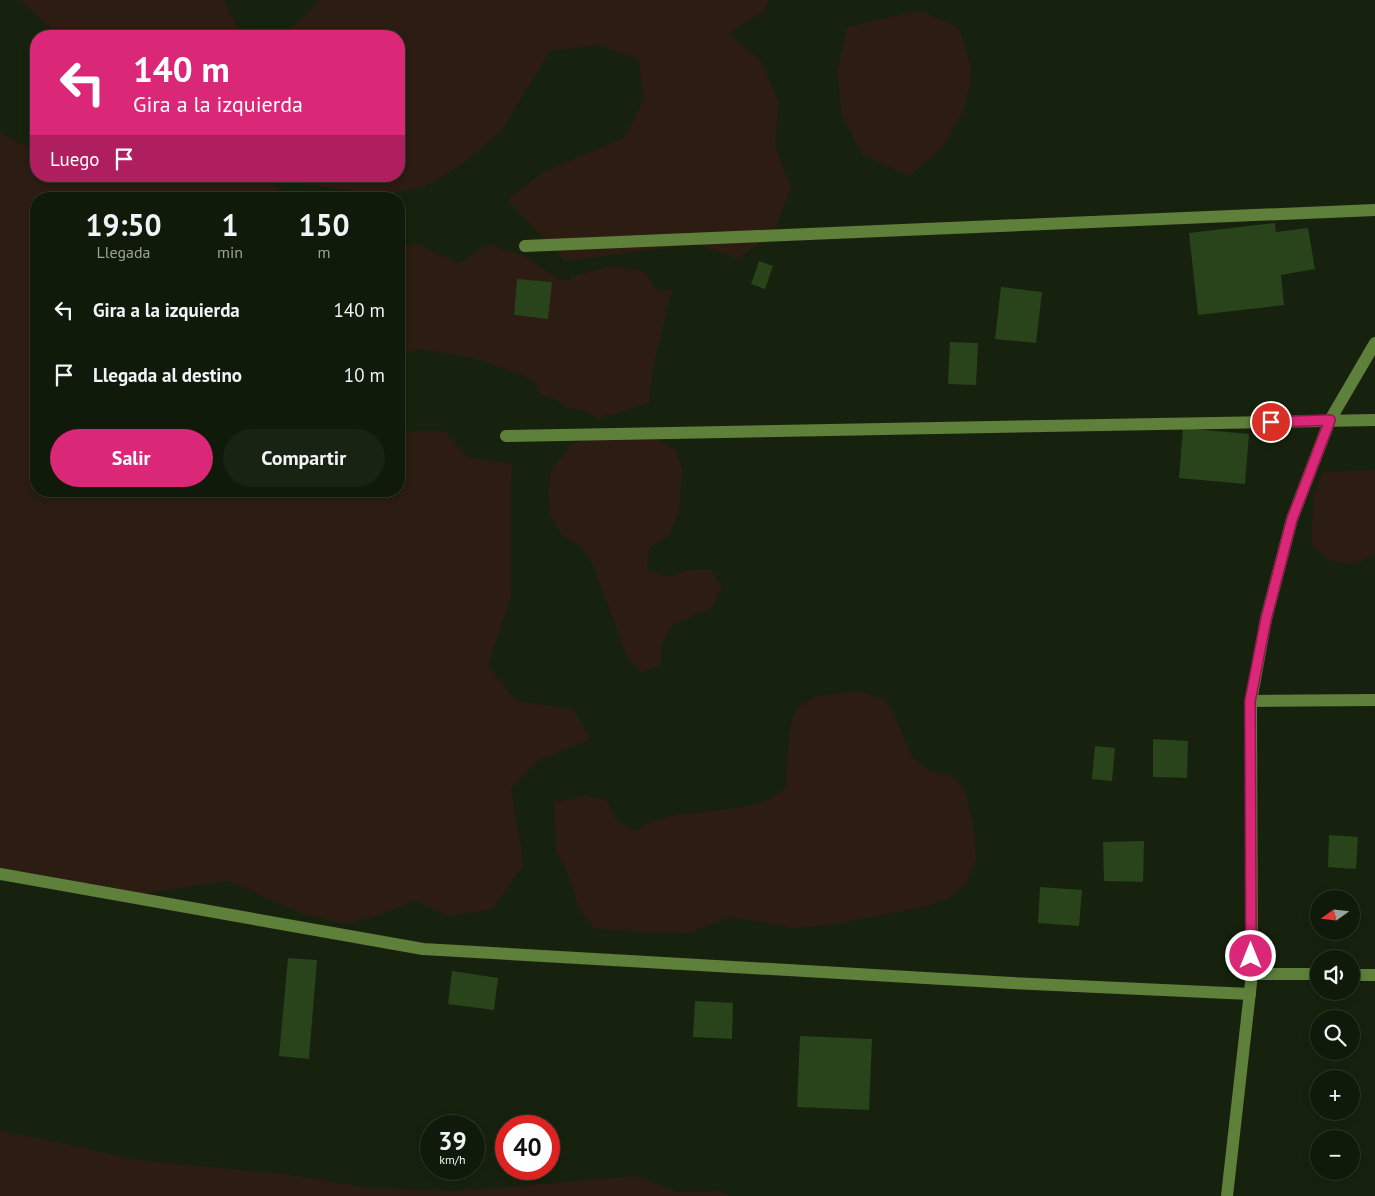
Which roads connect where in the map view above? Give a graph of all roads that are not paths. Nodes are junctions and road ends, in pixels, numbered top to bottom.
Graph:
1 (1375, 210) edge
2 (525, 246) dead end
3 (1375, 342) edge
4 (1330, 420) junction
5 (1375, 420) edge
6 (506, 436) dead end
7 (1375, 700) edge
8 (1250, 701) junction
9 (0, 874) edge
10 (1252, 974) junction
11 (1310, 974) edge
12 (1360, 975) edge
13 (1375, 975) edge
14 (1250, 994) junction
15 (1227, 1196) edge

1 - 2 street
3 - 4 street
4 - 5 street
4 - 6 street
4 - 8 street
7 - 8 street
8 - 10 street
9 - 14 street
10 - 11 street
10 - 14 street
12 - 13 street
14 - 15 street

